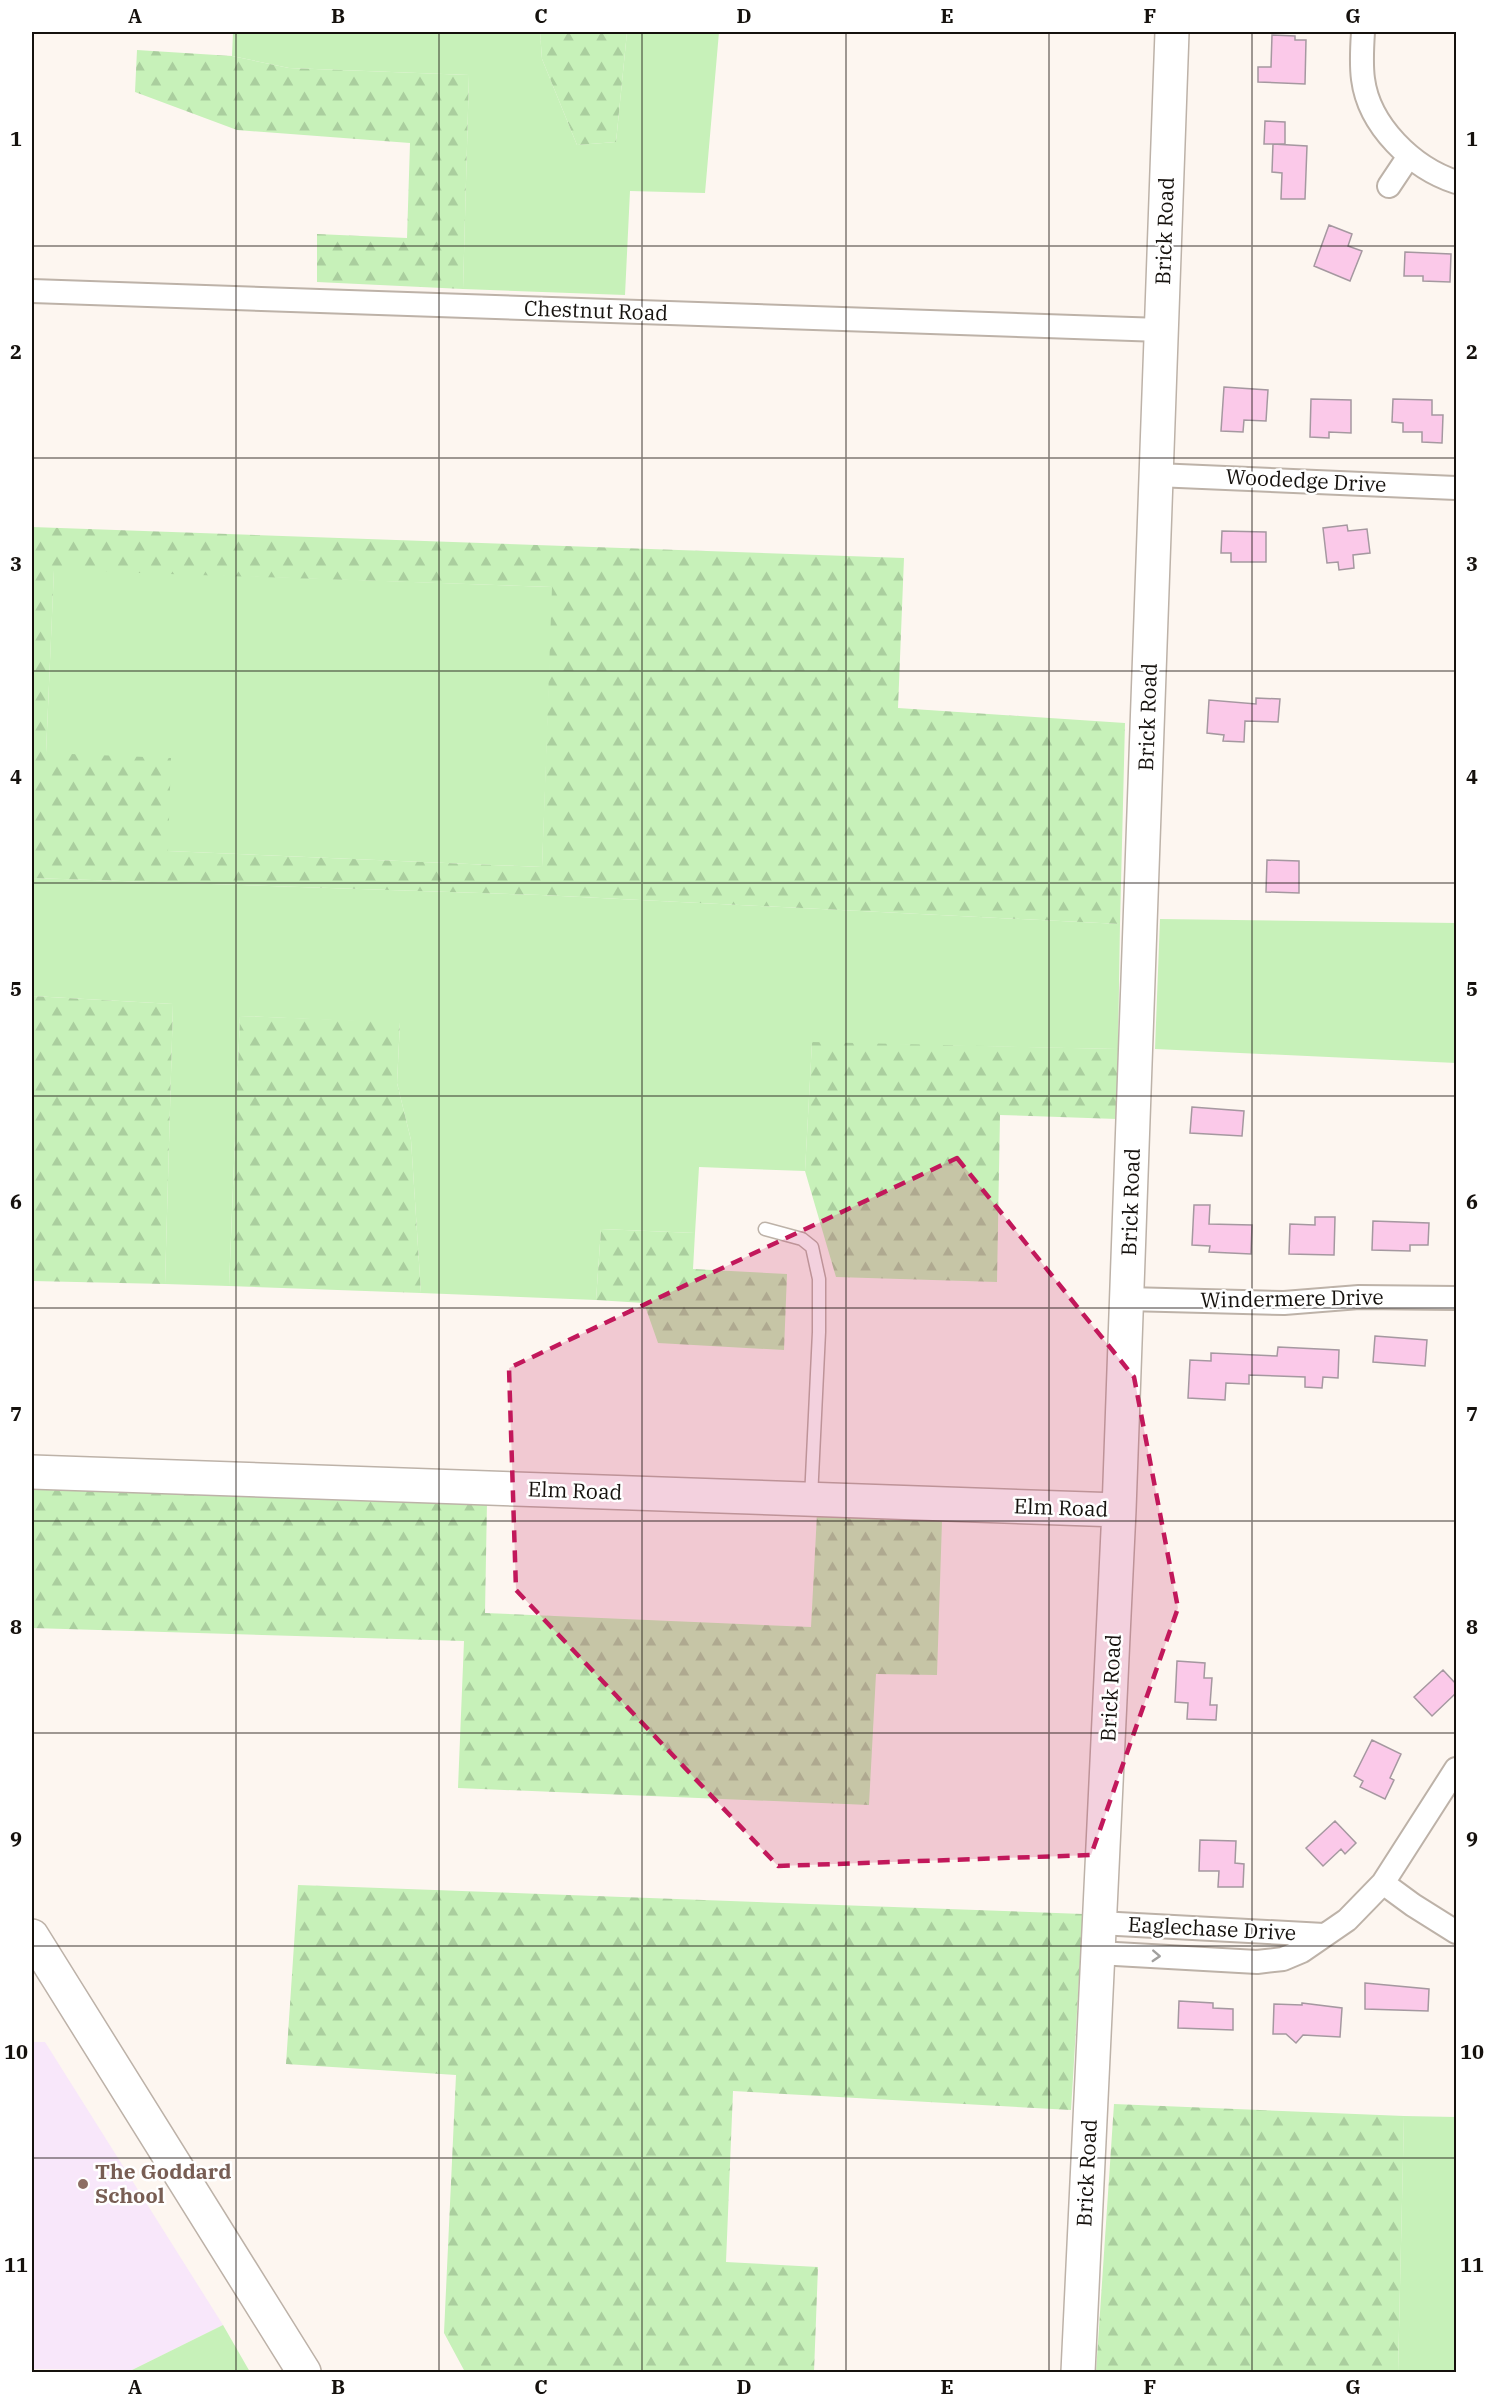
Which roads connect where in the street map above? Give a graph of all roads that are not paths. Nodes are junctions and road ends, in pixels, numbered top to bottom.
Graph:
1 (1172, 32) edge
2 (1363, 32) edge
3 (1409, 156) junction
4 (1456, 182) edge
5 (1389, 186) dead end
6 (32, 291) edge
7 (1161, 330) junction
8 (1156, 475) junction
9 (1456, 488) edge
10 (765, 1229) dead end
11 (1456, 1298) edge
12 (1127, 1299) junction
13 (32, 1472) edge
14 (811, 1499) junction
15 (1119, 1510) junction
16 (1456, 1769) edge
17 (1383, 1883) junction
18 (1456, 1932) edge
19 (1324, 1935) junction
20 (32, 1936) edge
21 (1099, 1938) junction
22 (304, 2373) edge
23 (1078, 2373) edge

1 - 7 street, Brick Road
2 - 3 street
3 - 4 street
3 - 5 street
6 - 7 street, Chestnut Road
7 - 8 street, Brick Road
8 - 9 street, Woodedge Drive
8 - 12 street, Brick Road
10 - 14 lane
11 - 12 street, Windermere Drive
12 - 15 street, Brick Road
13 - 14 street, Elm Road
14 - 15 street, Elm Road
15 - 21 street, Brick Road
16 - 17 street
17 - 18 street
17 - 19 street
19 - 21 street, Eaglechase Drive
21 -> 19 street
20 - 22 street
21 - 23 street, Brick Road

